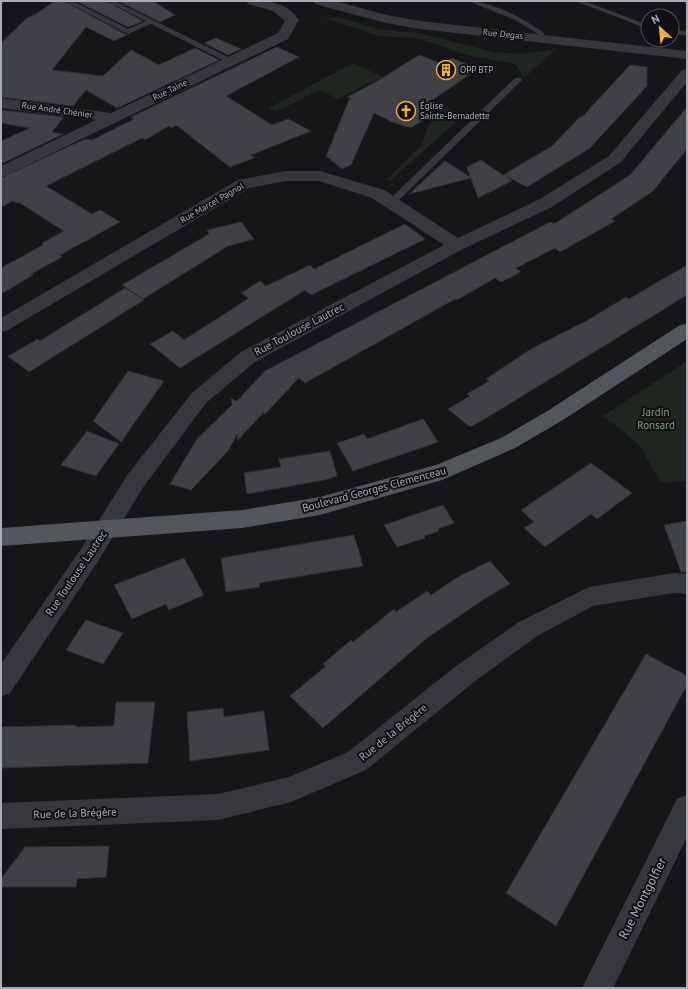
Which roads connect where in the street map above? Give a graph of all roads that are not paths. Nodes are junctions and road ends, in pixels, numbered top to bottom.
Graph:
1 (68, 1) edge
2 (110, 1) edge
3 (253, 1) edge
4 (320, 1) edge
5 (471, 1) edge
6 (578, 1) edge
7 (152, 21) junction
8 (640, 24) edge
9 (542, 38) junction
10 (687, 55) edge
11 (230, 60) junction
12 (687, 73) edge
13 (518, 80) dead end
14 (1, 103) edge
15 (113, 118) junction
16 (1, 172) edge
17 (392, 202) junction
18 (457, 245) junction
19 (1, 326) edge
20 (687, 330) edge
21 (106, 530) junction
22 (1, 537) edge
23 (687, 584) edge
24 (1, 685) edge
25 (687, 808) edge
26 (1, 816) edge
27 (597, 988) edge

1 - 7 lane
2 - 7 lane
3 - 11 street, Rue Taine
4 - 9 street, Rue Degas
5 - 9 lane
6 - 8 lane
7 - 11 lane
9 - 10 street, Rue Degas
11 - 15 street, Rue Taine
12 - 18 street, Rue Toulouse Lautrec
13 - 17 lane
14 - 15 street, Rue André Chénier
15 - 16 street, Rue Taine
17 - 18 street, Rue Marcel Pagnol
17 - 19 street, Rue Marcel Pagnol
18 - 21 street, Rue Toulouse Lautrec
20 - 21 main road, Boulevard Georges Clemenceau
21 - 22 main road, Boulevard Georges Clemenceau
21 - 24 street, Rue Toulouse Lautrec
23 - 26 street, Rue de la Brégère
25 - 27 street, Rue Montgolfier

